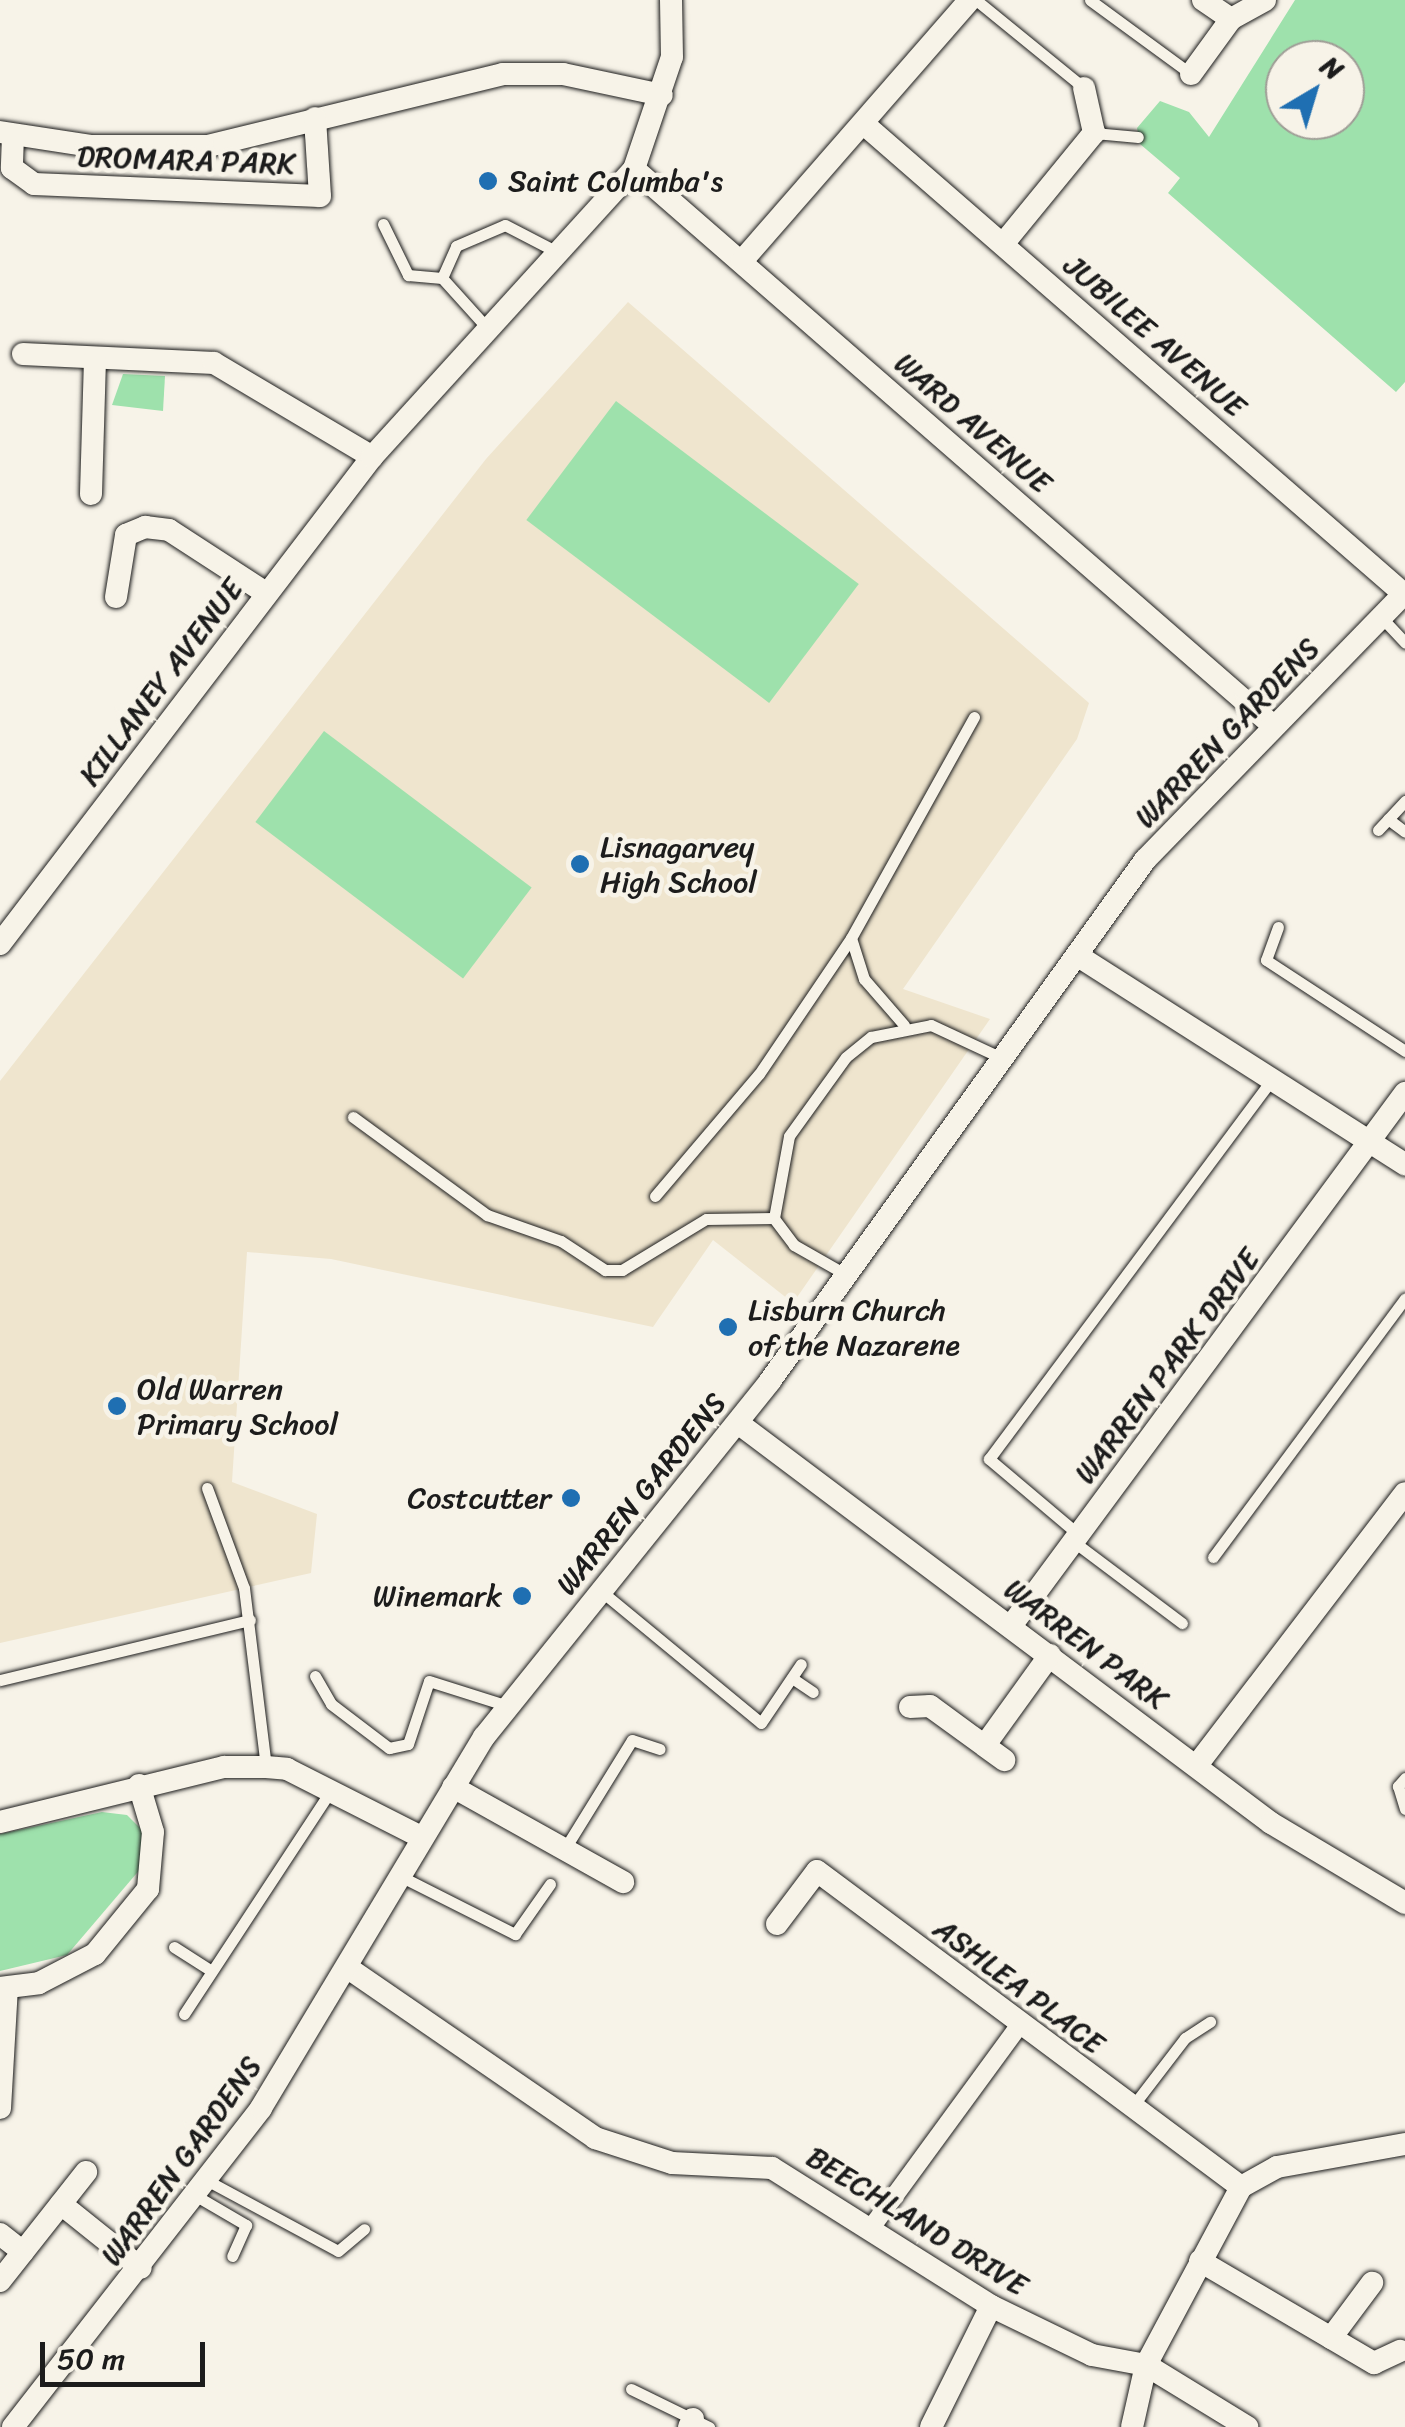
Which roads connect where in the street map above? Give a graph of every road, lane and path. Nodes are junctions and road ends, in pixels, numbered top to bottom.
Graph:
1 (672, 0) edge
2 (973, 0) edge
3 (1090, 0) edge
4 (1202, 0) edge
5 (1265, 0) edge
6 (1231, 19) junction
7 (1191, 74) joint
8 (1084, 88) joint
9 (662, 96) junction
10 (315, 118) junction
11 (865, 125) junction
12 (7, 133) edge
13 (1094, 134) junction
14 (1138, 136) dead end
15 (634, 168) junction
16 (383, 224) dead end
17 (1003, 244) junction
18 (561, 254) junction
19 (742, 262) junction
20 (442, 278) junction
21 (489, 330) junction
22 (23, 354) dead end
23 (95, 359) junction
24 (372, 456) junction
25 (91, 494) dead end
26 (266, 593) junction
27 (1405, 594) edge
28 (116, 597) dead end
29 (1382, 618) junction
30 (1405, 643) edge
31 (974, 716) dead end
32 (1270, 724) junction
33 (1405, 801) edge
34 (1388, 819) junction
35 (1378, 830) dead end
36 (1405, 832) edge
37 (1278, 928) dead end
38 (851, 938) junction
39 (0, 944) edge
40 (1078, 956) junction
41 (904, 1025) junction
42 (1405, 1051) edge
43 (1004, 1059) junction
44 (1272, 1079) junction
45 (1405, 1094) edge
46 (353, 1117) dead end
47 (1371, 1141) junction
48 (1405, 1164) edge
49 (655, 1196) dead end
50 (774, 1218) junction
51 (845, 1274) junction
52 (1405, 1298) edge
53 (738, 1424) junction
54 (207, 1488) dead end
55 (1405, 1494) edge
56 (1076, 1538) junction
57 (1213, 1557) dead end
58 (601, 1590) junction
59 (250, 1620) junction
60 (1182, 1624) dead end
61 (1011, 1626) junction
62 (1050, 1654) junction
63 (801, 1664) dead end
64 (315, 1676) dead end
65 (792, 1678) junction
66 (0, 1680) edge
67 (813, 1692) dead end
68 (508, 1706) junction
69 (910, 1707) dead end
70 (985, 1745) junction
71 (660, 1749) dead end
72 (1004, 1760) dead end
73 (1198, 1765) junction
74 (266, 1767) junction
75 (1405, 1778) edge
76 (140, 1785) junction
77 (453, 1787) junction
78 (331, 1790) junction
79 (1405, 1809) edge
80 (0, 1822) edge
81 (421, 1838) junction
82 (564, 1850) junction
83 (400, 1876) junction
84 (623, 1882) dead end
85 (550, 1884) dead end
86 (1405, 1902) edge
87 (777, 1924) dead end
88 (174, 1947) dead end
89 (348, 1968) junction
90 (210, 1970) junction
91 (3, 1988) edge
92 (184, 2014) dead end
93 (1210, 2022) dead end
94 (1019, 2026) junction
95 (0, 2108) edge
96 (1132, 2108) junction
97 (1405, 2144) edge
98 (86, 2172) dead end
99 (1240, 2187) junction
100 (204, 2190) junction
101 (60, 2204) junction
102 (871, 2228) junction
103 (364, 2229) dead end
104 (0, 2234) edge
105 (23, 2252) junction
106 (232, 2256) dead end
107 (1200, 2261) junction
108 (141, 2268) junction
109 (0, 2280) edge
110 (1372, 2283) dead end
111 (991, 2306) junction
112 (1331, 2338) junction
113 (1400, 2351) dead end
114 (1146, 2364) junction
115 (631, 2389) dead end
116 (697, 2424) edge
117 (13, 2427) edge
118 (931, 2427) edge
119 (1132, 2427) edge
120 (1248, 2427) edge

1 - 9 street, KILLANEY AVENUE
2 - 8 lane
2 - 11 street
3 - 7 lane
4 - 6 street
5 - 6 street
6 - 7 street
8 - 13 street
9 - 10 street, DROMARA PARK
9 - 15 street, KILLANEY AVENUE
10 - 12 street, DROMARA PARK
10 - 12 street, DROMARA PARK
11 - 17 street, JUBILEE AVENUE
11 - 19 street
13 - 14 lane
13 - 17 street
15 - 18 street, KILLANEY AVENUE
15 - 19 street, WARD AVENUE
16 - 20 lane
17 - 27 street, JUBILEE AVENUE
18 - 20 lane
18 - 21 street, KILLANEY AVENUE
19 - 32 street, WARD AVENUE
20 - 21 lane
21 - 24 street, KILLANEY AVENUE
22 - 23 street
23 - 24 street
23 - 25 street
24 - 26 street, KILLANEY AVENUE
26 - 28 street
26 - 39 street, KILLANEY AVENUE
27 - 29 street, WARREN GARDENS
29 - 30 lane
29 - 32 street, WARREN GARDENS
31 - 38 lane
32 - 40 street, WARREN GARDENS
33 - 34 lane
34 - 35 lane
34 - 36 lane
37 - 42 lane
38 - 41 lane
38 - 49 lane
40 - 43 street, WARREN GARDENS
40 - 44 street
41 - 43 lane
41 - 50 lane
43 - 51 street, WARREN GARDENS
44 - 47 street
44 - 56 lane
45 - 47 street, WARREN PARK DRIVE
46 - 50 lane
47 - 48 street
47 - 56 street, WARREN PARK DRIVE
50 - 51 lane
51 - 53 street, WARREN GARDENS
52 - 57 lane
53 - 58 street, WARREN GARDENS
53 - 61 street, WARREN PARK
54 - 59 lane
55 - 73 street
56 - 60 lane
56 - 61 street, WARREN PARK DRIVE
58 - 65 lane
58 - 68 street, WARREN GARDENS
59 - 66 lane
59 - 74 lane
61 - 62 street, WARREN PARK
62 - 70 street
62 - 73 street, WARREN PARK
63 - 65 lane
64 - 68 lane
65 - 67 lane
68 - 77 street, WARREN GARDENS
69 - 70 street
70 - 72 street
71 - 82 lane
73 - 86 street, WARREN PARK
74 - 76 street
74 - 78 street
75 - 79 lane
76 - 80 street
76 - 91 street
77 - 81 street, WARREN GARDENS
77 - 82 street
78 - 81 street
78 - 90 lane
81 - 83 street, WARREN GARDENS
82 - 84 street
83 - 85 lane
83 - 89 street, WARREN GARDENS
87 - 94 street, ASHLEA PLACE
88 - 90 lane
89 - 100 street, WARREN GARDENS
89 - 102 street, BEECHLAND DRIVE
90 - 92 lane
91 - 95 street
93 - 96 lane
94 - 96 street, ASHLEA PLACE
94 - 102 street
96 - 99 street, ASHLEA PLACE
97 - 99 street
98 - 101 street
99 - 107 street
100 - 103 lane
100 - 106 lane
100 - 108 street, WARREN GARDENS
101 - 105 street
101 - 108 street
102 - 111 street, BEECHLAND DRIVE
104 - 105 street
105 - 109 street
107 - 112 street
107 - 114 street
108 - 117 street, WARREN GARDENS
110 - 112 street
111 - 114 street, BEECHLAND DRIVE
111 - 118 street
112 - 113 street
114 - 119 street
114 - 120 street, BEECHLAND DRIVE
115 - 116 lane

